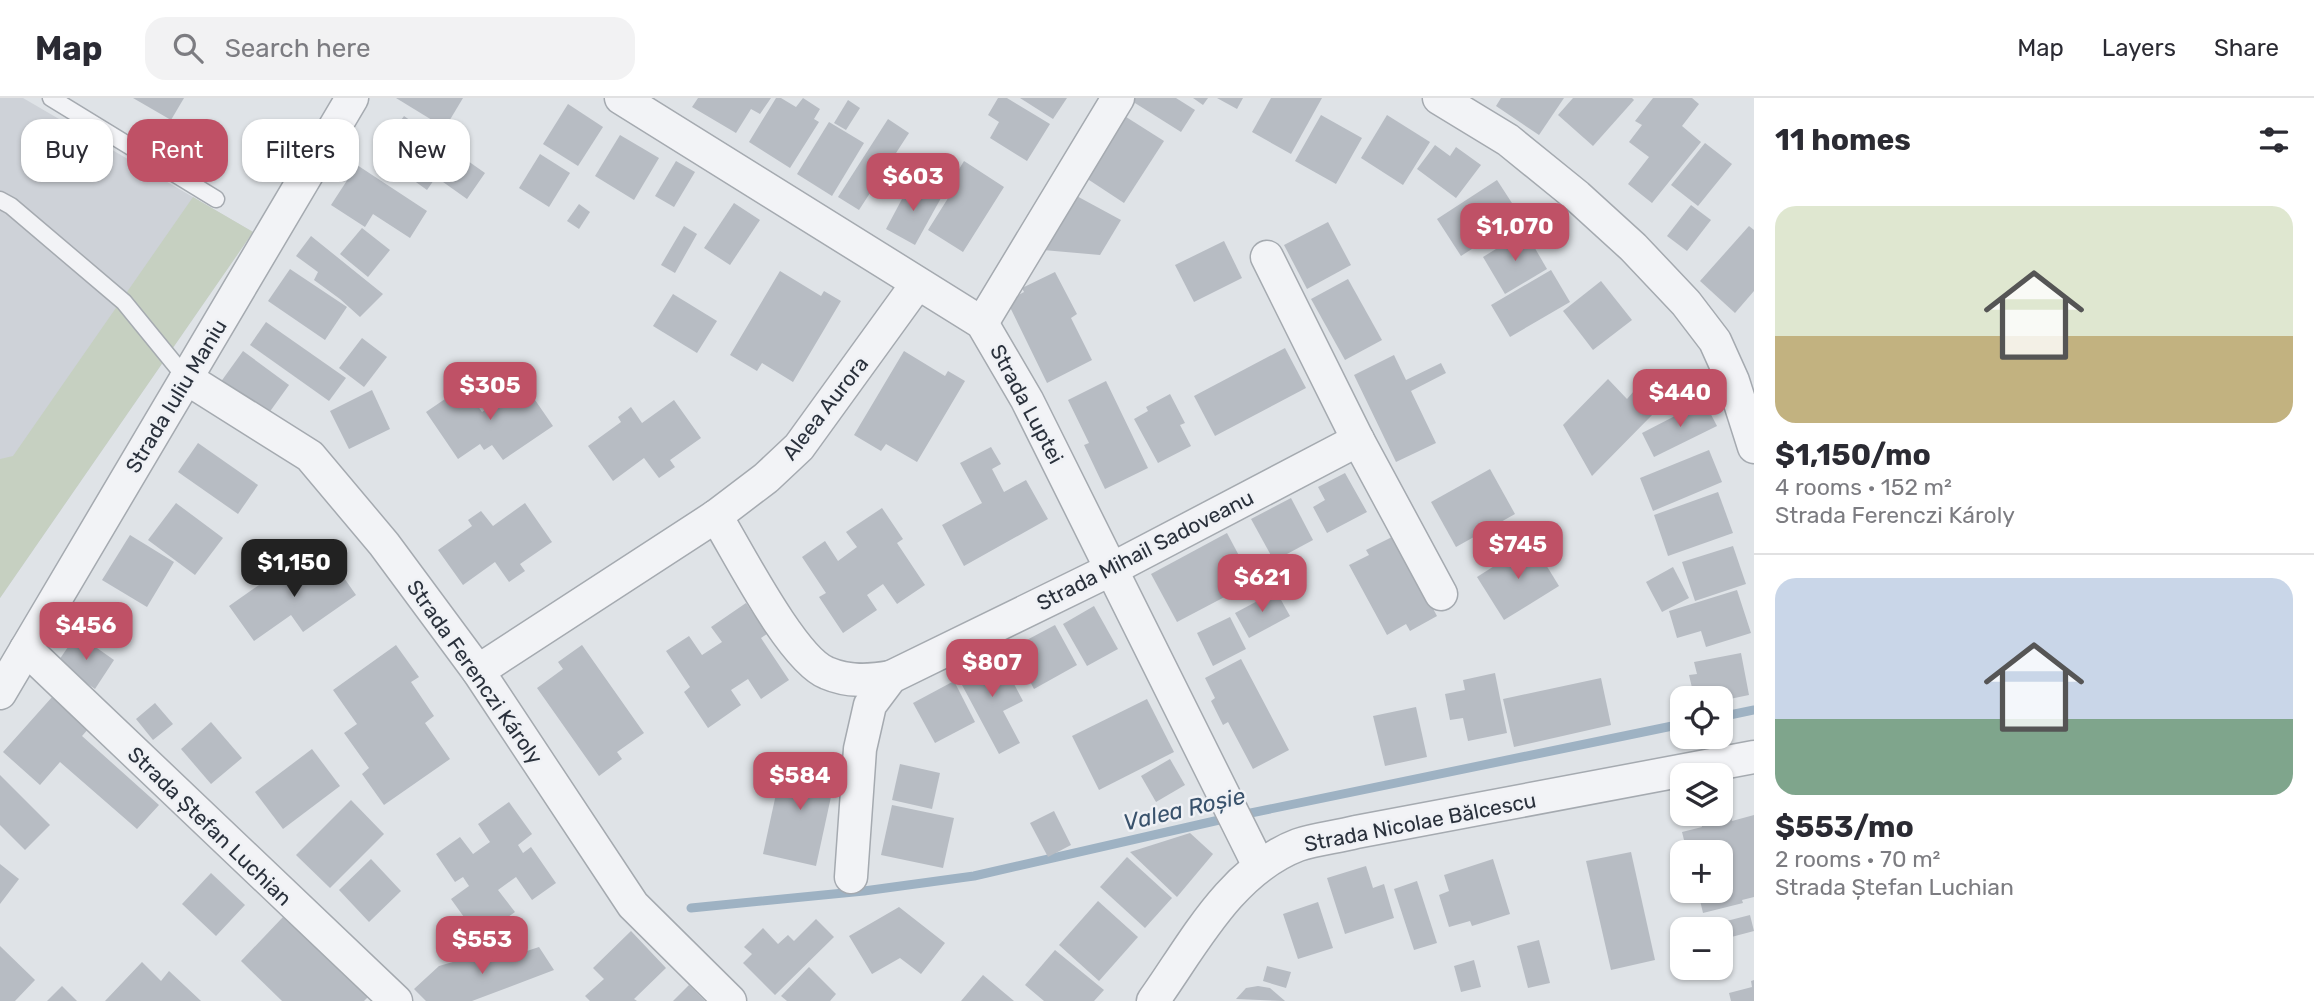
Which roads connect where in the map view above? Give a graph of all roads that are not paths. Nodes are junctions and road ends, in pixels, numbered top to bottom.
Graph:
1 (51, 98) edge
2 (621, 98) edge
3 (1118, 98) edge
4 (1439, 98) edge
5 (339, 103) edge
6 (216, 199) dead end
7 (0, 200) edge
8 (1267, 257) dead end
9 (916, 284) junction
10 (982, 323) junction
11 (186, 378) junction
12 (1358, 440) junction
13 (1754, 447) edge
14 (716, 516) junction
15 (1110, 570) junction
16 (1441, 594) dead end
17 (26, 649) junction
18 (478, 671) junction
19 (891, 677) junction
20 (0, 693) edge
21 (1754, 757) edge
22 (1259, 866) junction
23 (851, 877) dead end
24 (396, 1001) edge
25 (730, 1001) edge
26 (1153, 1001) edge

1 - 6 lane
2 - 9 street, Strada Luptei
3 - 10 street
4 - 13 street
5 - 11 street, Strada Iuliu Maniu
7 - 11 lane
8 - 12 street
9 - 10 street, Strada Luptei
9 - 14 street, Aleea Aurora
10 - 15 street, Strada Luptei
11 - 17 street, Strada Iuliu Maniu
11 - 18 street, Strada Ferenczi Károly
12 - 15 street, Strada Mihail Sadoveanu
12 - 16 street
14 - 18 street, Aleea Aurora
14 - 19 street
15 - 19 street, Strada Mihail Sadoveanu
15 - 22 street, Strada Luptei
17 - 20 street, Strada Iuliu Maniu
17 - 24 street, Strada Ștefan Luchian
18 - 25 street, Strada Ferenczi Károly
19 - 23 street, Strada Mihail Sadoveanu
21 - 22 street, Strada Nicolae Bălcescu
22 - 26 street, Strada Nicolae Bălcescu

